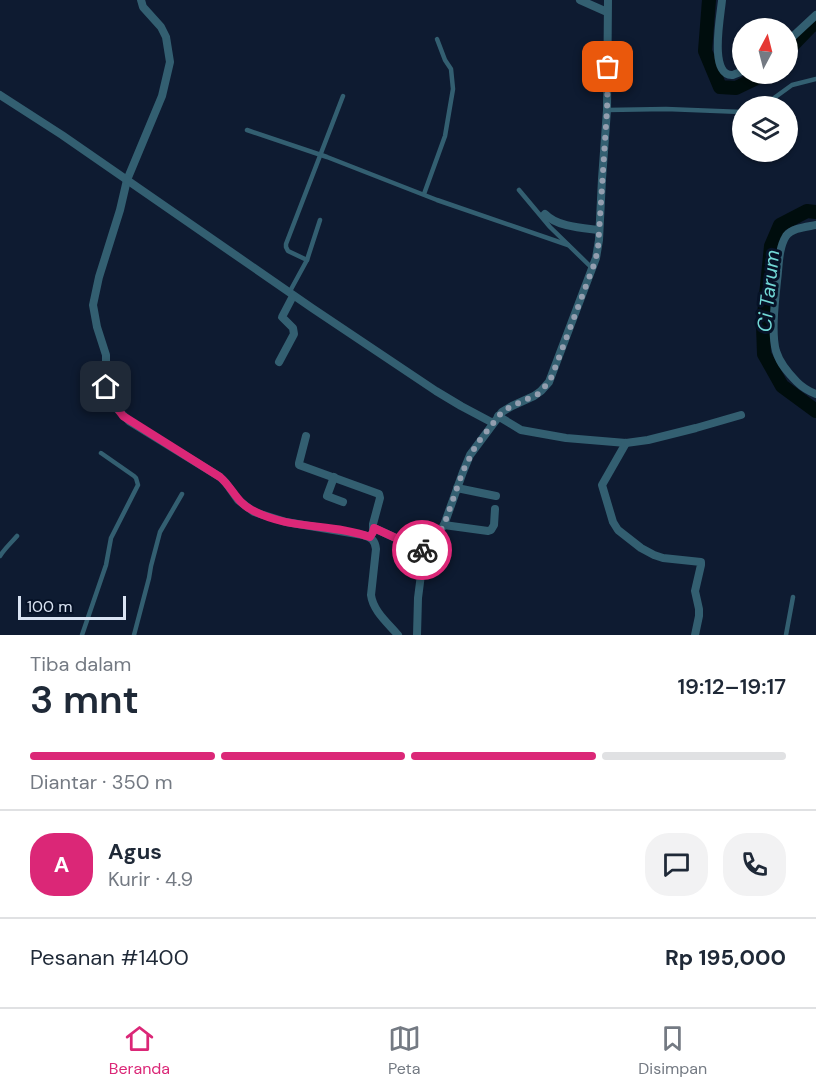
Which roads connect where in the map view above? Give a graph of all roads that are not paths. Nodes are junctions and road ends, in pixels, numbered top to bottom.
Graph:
1 (141, 0) edge
2 (580, 0) edge
3 (608, 0) edge
4 (722, 0) edge
5 (607, 12) junction
6 (816, 15) edge
7 (798, 32) edge
8 (437, 39) dead end
9 (732, 75) edge
10 (816, 79) edge
11 (0, 95) edge
12 (343, 96) dead end
13 (777, 96) edge
14 (607, 110) junction
15 (732, 112) edge
16 (247, 130) dead end
17 (320, 155) junction
18 (131, 184) junction
19 (519, 190) dead end
20 (424, 194) junction
21 (545, 214) dead end
22 (320, 220) dead end
23 (816, 225) edge
24 (600, 230) junction
25 (568, 245) junction
26 (307, 260) junction
27 (592, 268) junction
28 (291, 294) junction
29 (279, 362) dead end
30 (816, 387) edge
31 (805, 390) junction
32 (816, 394) edge
33 (741, 415) dead end
34 (495, 419) junction
35 (306, 436) dead end
36 (626, 443) junction
37 (100, 453) dead end
38 (334, 477) junction
39 (457, 488) junction
40 (182, 494) dead end
41 (496, 496) dead end
42 (343, 502) dead end
43 (495, 509) dead end
44 (444, 525) junction
45 (372, 533) junction
46 (17, 536) dead end
47 (426, 552) junction
48 (0, 556) edge
49 (793, 597) dead end
50 (82, 635) edge
51 (134, 635) edge
52 (398, 635) edge
53 (417, 635) edge
54 (695, 635) edge
55 (786, 635) edge

1 - 18 street
2 - 5 street
3 - 5 street
4 - 9 street
5 - 14 street
6 - 7 street
8 - 20 lane
10 - 13 lane
11 - 18 street
12 - 17 lane
14 - 15 lane
14 - 24 street
16 - 17 lane
17 - 20 lane
17 - 26 lane
18 - 28 street
18 - 45 street
19 - 25 lane
20 - 25 lane
21 - 24 street
22 - 26 lane
23 - 31 street
24 - 27 street
25 - 27 lane
26 - 28 lane
27 - 34 street
28 - 29 street
28 - 34 street
30 - 31 street
31 - 32 street
33 - 36 street
34 - 36 street
34 - 39 street
35 - 38 street
36 - 54 street
37 - 50 lane
38 - 42 street
38 - 45 street
39 - 41 street
39 - 44 street
40 - 51 lane
43 - 44 street
44 - 47 street
45 - 47 street
45 - 52 street
46 - 48 lane
47 - 53 street
49 - 55 lane

